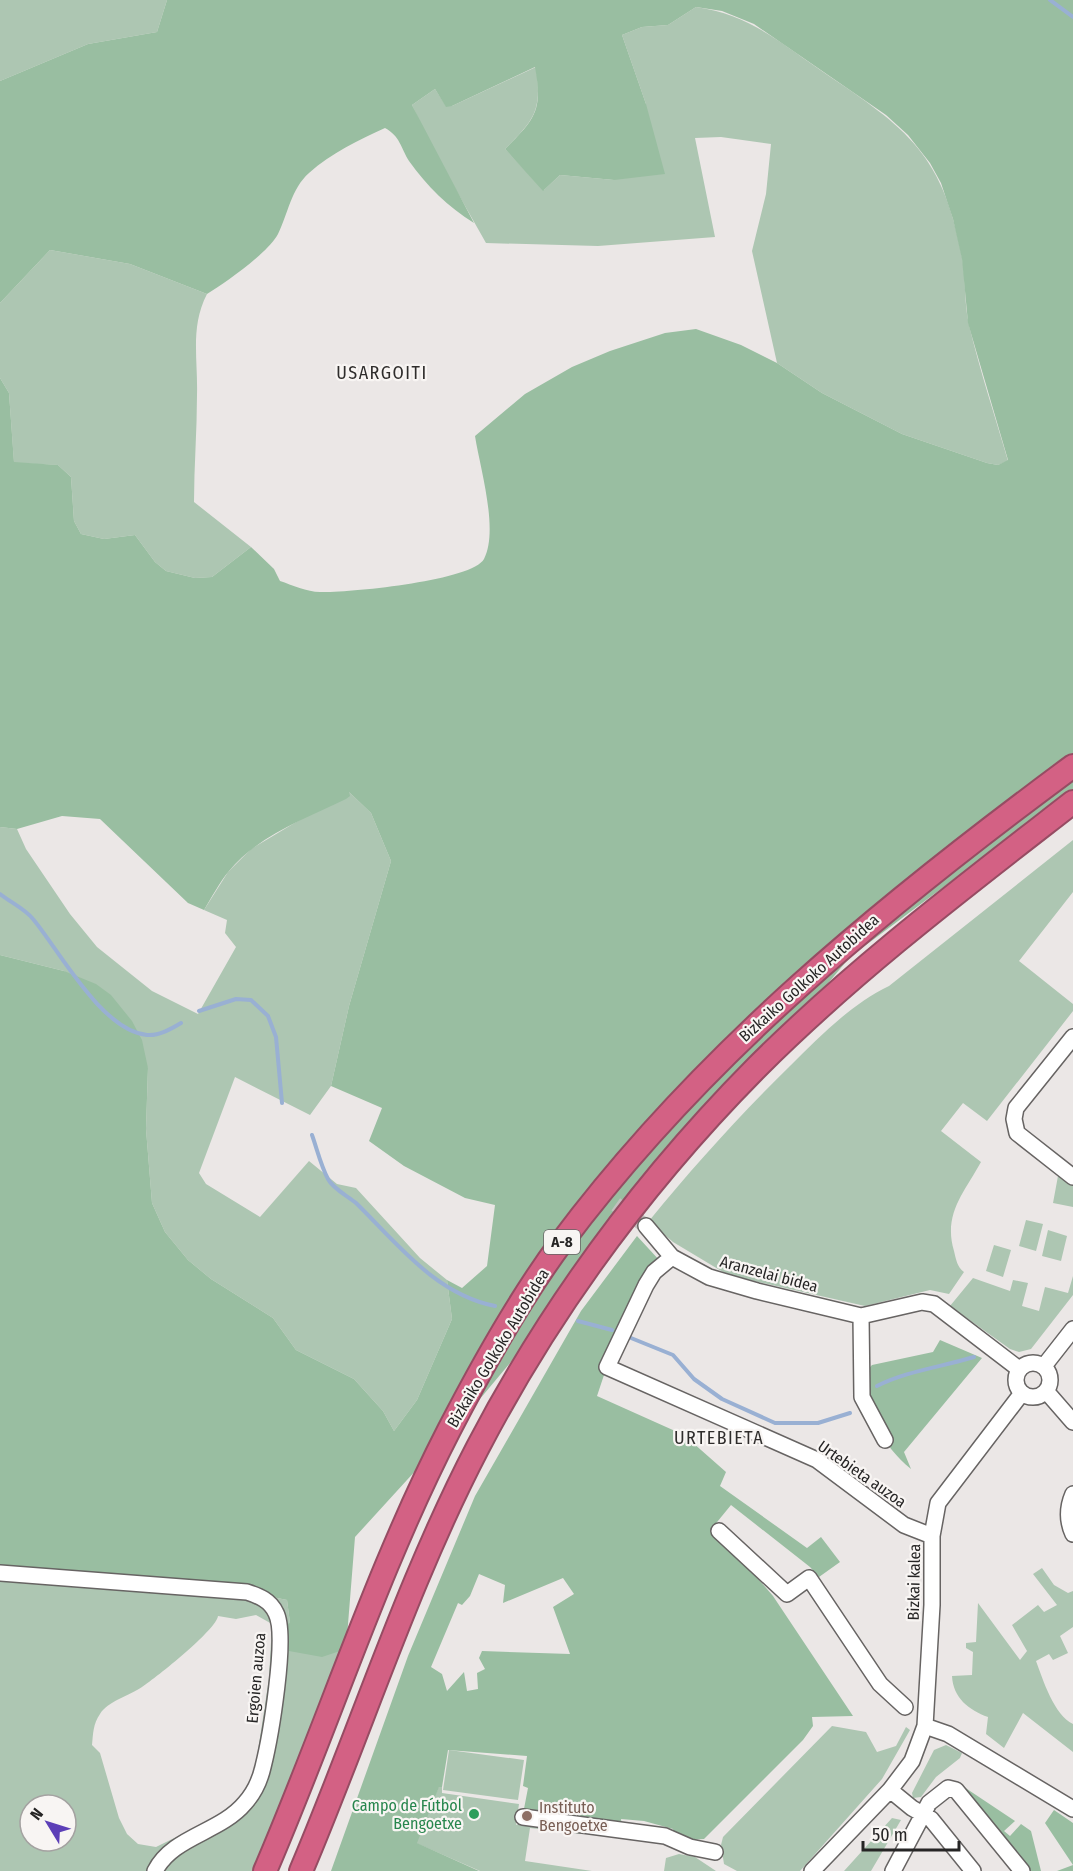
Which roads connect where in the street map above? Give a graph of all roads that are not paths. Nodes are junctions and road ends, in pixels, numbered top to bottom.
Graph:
1 (1072, 766) edge
2 (1073, 802) edge
3 (1073, 1037) edge
4 (1073, 1177) edge
5 (646, 1226) tunnel mouth
6 (672, 1257) junction
7 (861, 1316) junction
8 (1073, 1329) edge
9 (1044, 1366) junction
10 (1019, 1369) junction
11 (1046, 1391) junction
12 (1022, 1393) junction
13 (1073, 1422) edge
14 (885, 1440) dead end
15 (1073, 1494) edge
16 (718, 1530) dead end
17 (1073, 1534) edge
18 (932, 1536) junction
19 (0, 1573) edge
20 (905, 1707) dead end
21 (925, 1726) junction
22 (893, 1792) junction
23 (1073, 1809) edge
24 (925, 1816) junction
25 (523, 1817) dead end
26 (715, 1852) dead end
27 (155, 1871) edge
28 (265, 1871) edge
29 (301, 1871) edge
30 (812, 1871) edge
31 (893, 1871) edge
32 (973, 1871) edge
33 (1022, 1871) edge

1 - 28 highway, Bizkaiko Golkoko Autobidea / A-8
2 - 29 highway, Bizkaiko Golkoko Autobidea / A-8
3 - 4 street
5 - 6 street, Aranzelai bidea
6 - 7 street, Aranzelai bidea
6 - 18 street, Urtebieta auzoa
7 - 10 street, Aranzelai bidea
7 - 14 street
8 - 9 street
9 - 10 street
9 - 11 street
10 - 12 street
11 - 12 street
11 - 13 street
12 - 18 street, Bizkai kalea
15 - 17 street
16 - 20 street
18 - 21 street, Bizkai kalea
19 - 27 street, Ergoien auzoa
21 - 22 street, Bizkai kalea
21 - 23 street
22 - 24 street
22 - 30 street, Bizkai kalea
24 - 31 street
24 - 32 street
24 - 33 street
25 - 26 street

